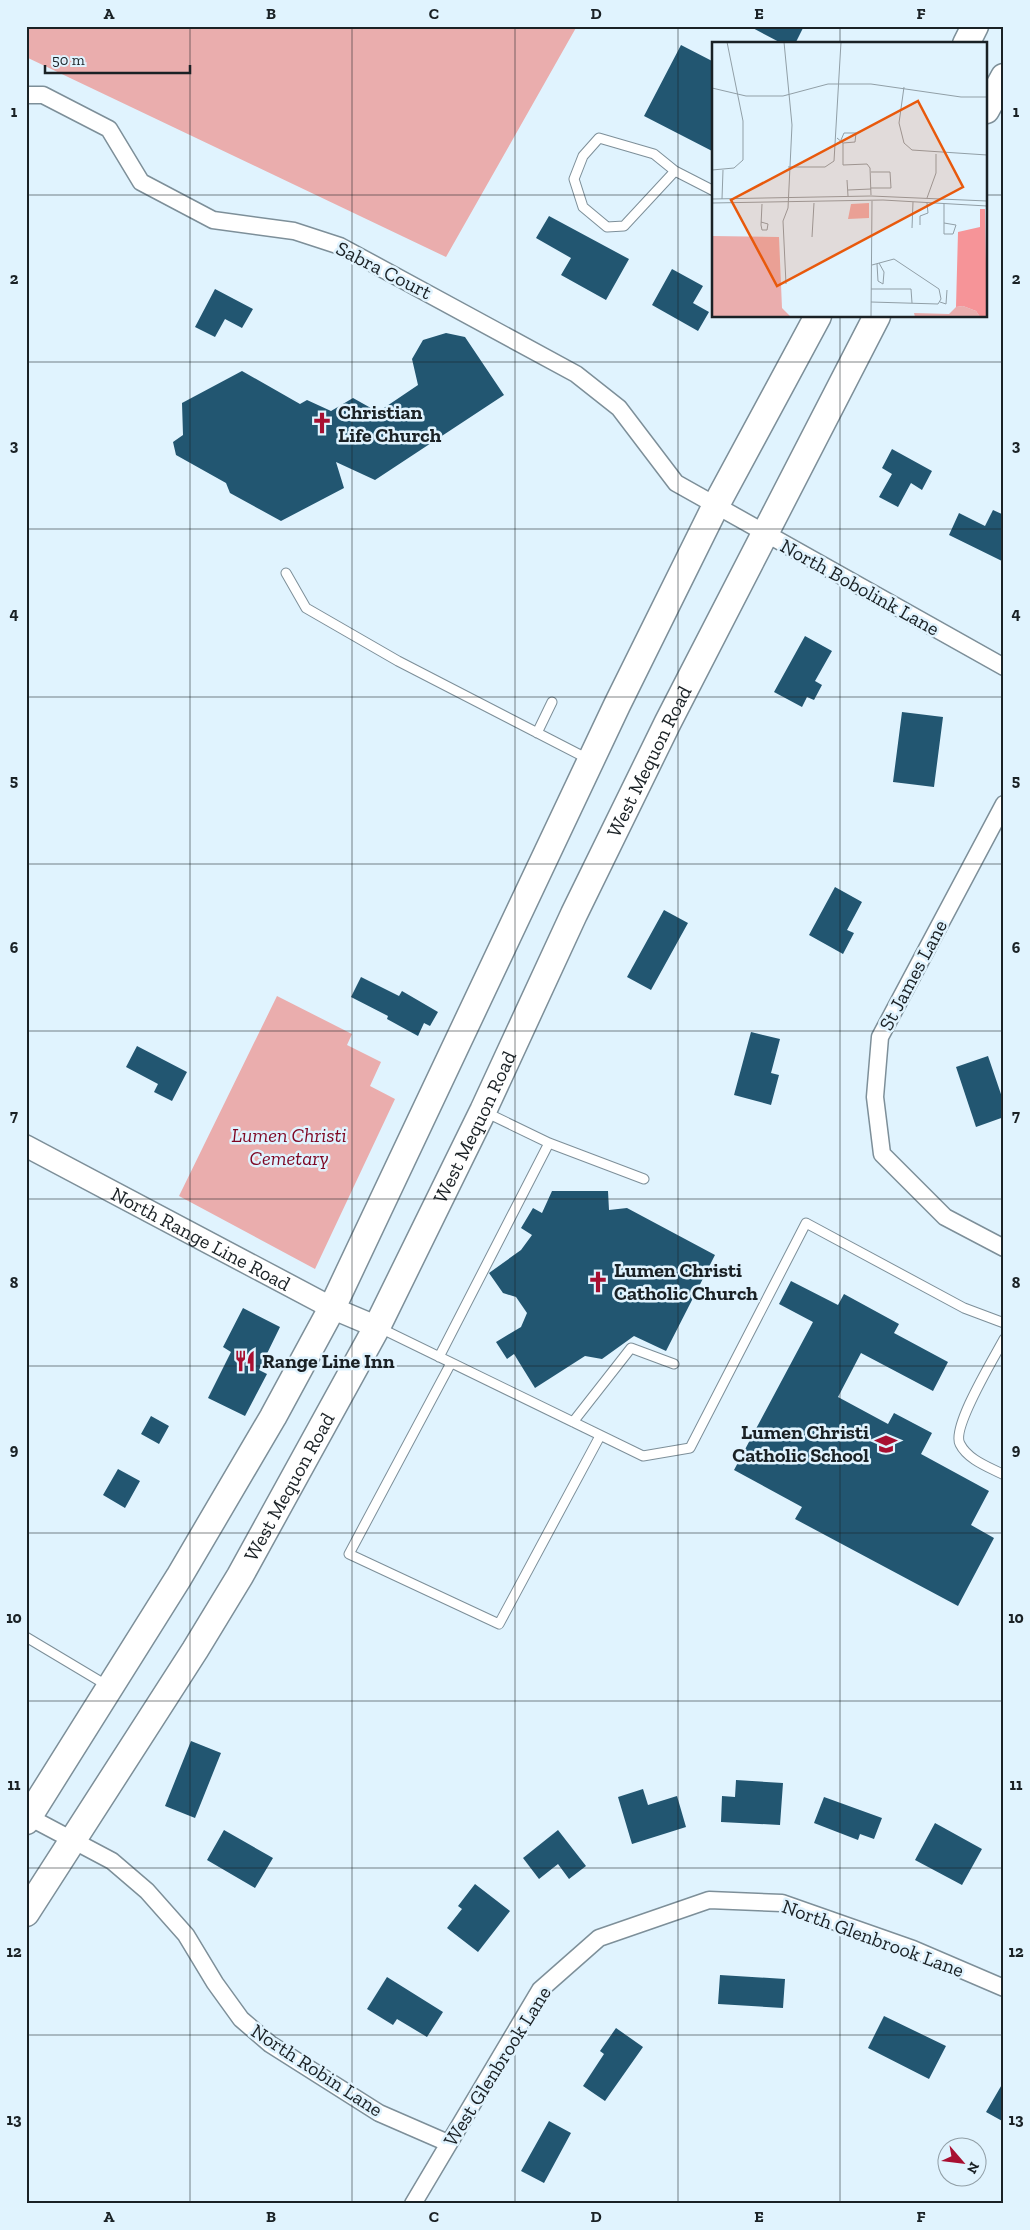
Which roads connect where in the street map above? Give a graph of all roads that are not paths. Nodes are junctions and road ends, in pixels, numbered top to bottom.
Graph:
1 (975, 26) edge
2 (967, 42) edge
3 (1004, 77) edge
4 (26, 95) edge
5 (988, 106) edge
6 (675, 170) junction
7 (712, 190) edge
8 (817, 318) edge
9 (876, 318) edge
10 (715, 507) junction
11 (765, 534) junction
12 (286, 573) dead end
13 (1004, 667) edge
14 (552, 702) dead end
15 (537, 733) junction
16 (591, 760) junction
17 (1004, 804) edge
18 (483, 1111) junction
19 (549, 1143) junction
20 (26, 1146) edge
21 (644, 1179) dead end
22 (1004, 1248) edge
23 (332, 1308) junction
24 (1004, 1323) edge
25 (377, 1327) junction
26 (1004, 1339) edge
27 (439, 1357) junction
28 (451, 1363) junction
29 (674, 1364) dead end
30 (573, 1422) junction
31 (600, 1436) junction
32 (1004, 1475) edge
33 (26, 1637) edge
34 (110, 1688) junction
35 (27, 1818) edge
36 (73, 1838) junction
37 (709, 1900) joint
38 (26, 1913) edge
39 (1004, 1988) edge
40 (448, 2143) junction
41 (413, 2204) edge

1 - 2 main road
3 - 5 main road
4 - 10 street, Sabra Court
6 - 6 lane
6 - 7 lane
8 - 10 main road
9 - 11 main road, West Mequon Road
10 - 11 street, North Bobolink Lane
10 - 16 main road
11 - 13 street, North Bobolink Lane
11 - 18 main road, West Mequon Road
12 - 15 lane
14 - 15 lane
15 - 16 lane
16 - 23 main road
17 - 22 street, St James Lane
18 - 19 lane
18 - 25 main road, West Mequon Road
19 - 21 lane
19 - 27 lane
20 - 23 street, North Range Line Road
23 - 25 street, North Range Line Road
23 - 34 main road
24 - 31 lane
25 - 27 lane
25 - 36 main road, West Mequon Road
26 - 32 lane
27 - 28 lane
28 - 30 lane
28 - 31 lane
29 - 30 lane
30 - 31 lane
33 - 34 lane
34 - 35 main road
35 - 36 street, North Robin Lane
36 - 38 main road, West Mequon Road
36 - 40 street, North Robin Lane
37 - 39 street, North Glenbrook Lane
37 - 40 street, West Glenbrook Lane
40 - 41 street, West Glenbrook Lane

